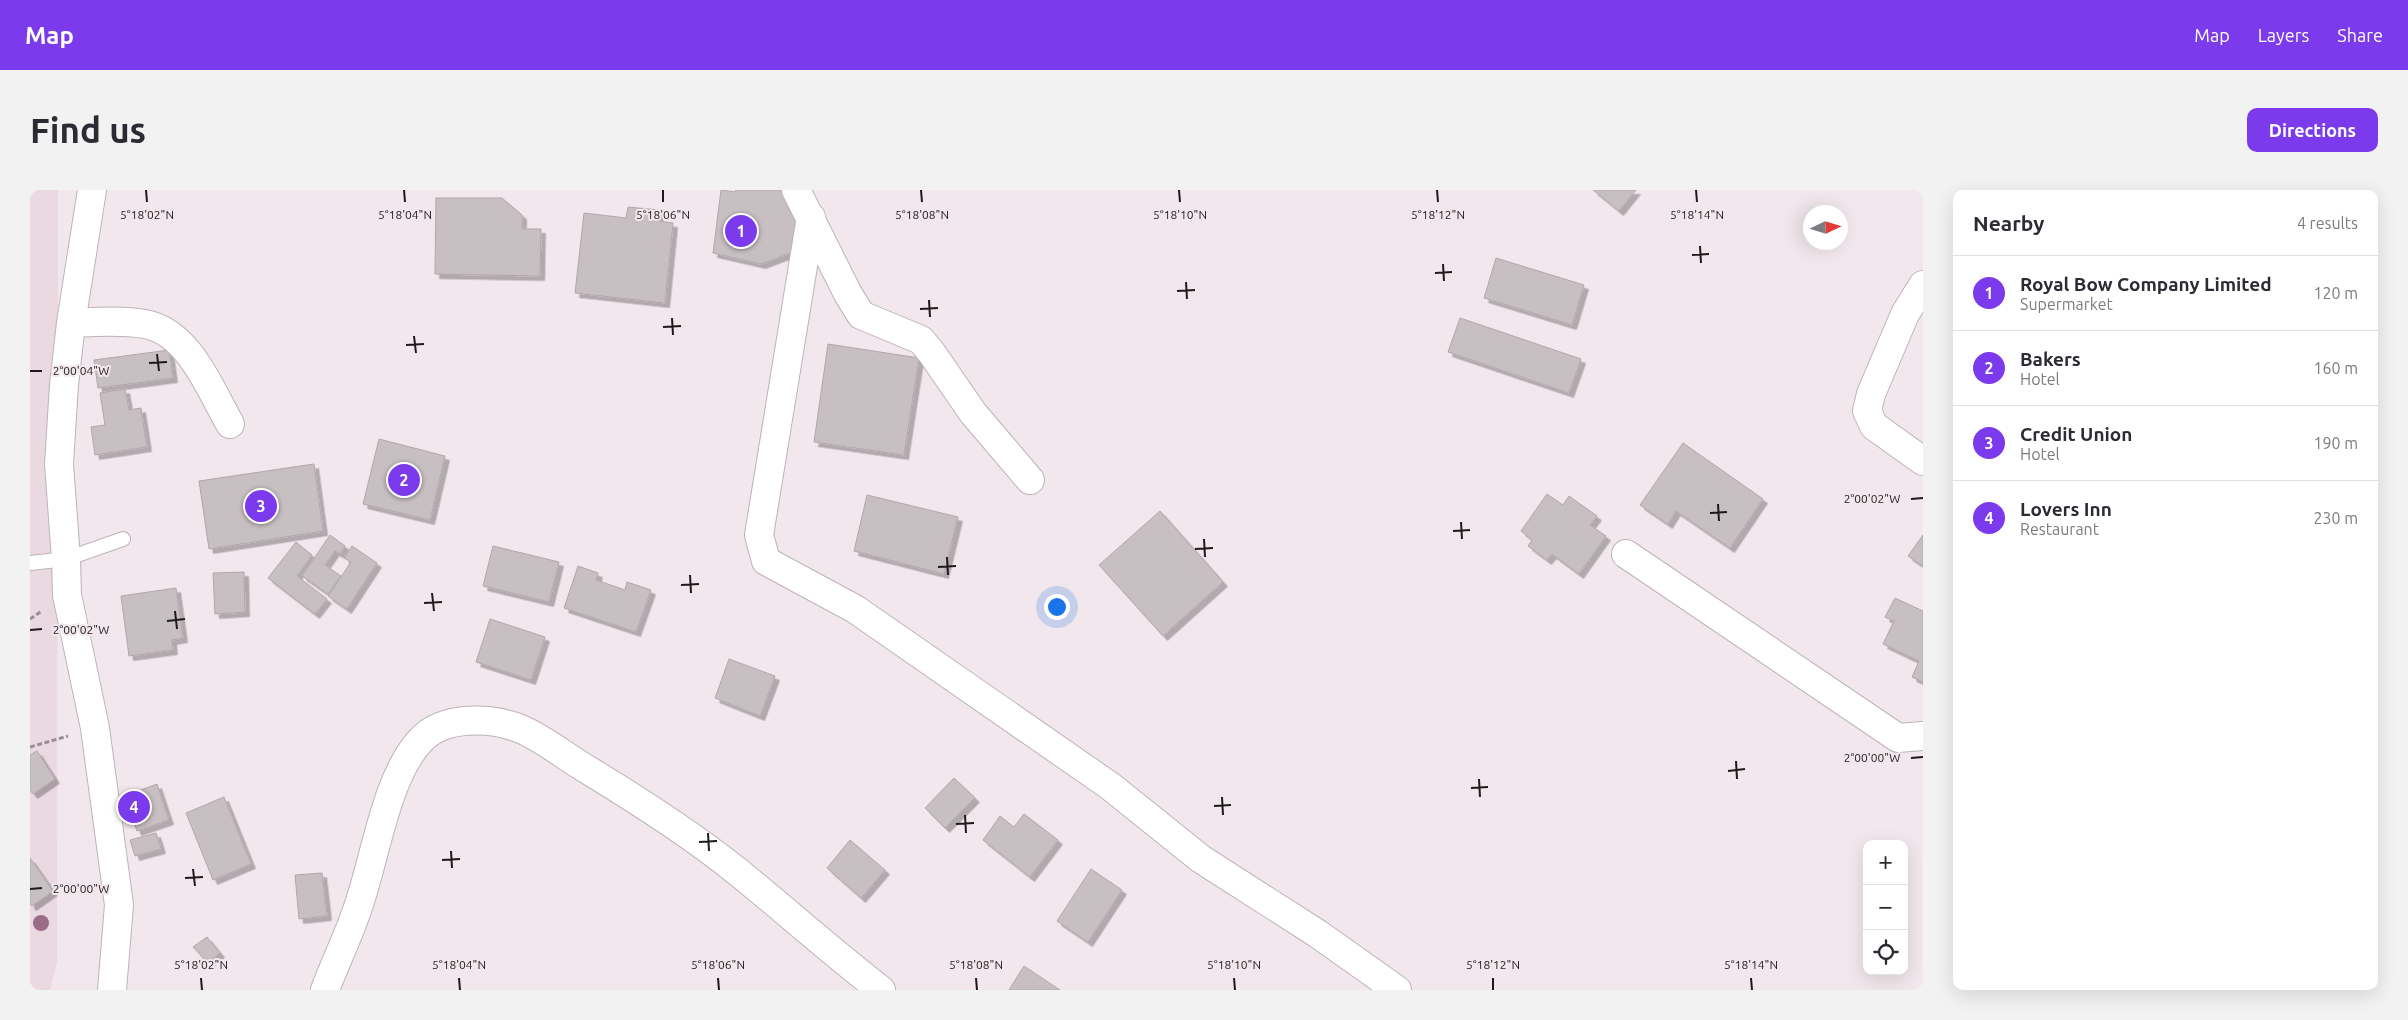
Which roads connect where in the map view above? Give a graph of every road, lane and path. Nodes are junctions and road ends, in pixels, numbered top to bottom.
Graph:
1 (92, 190) edge
2 (796, 190) edge
3 (811, 217) junction
4 (1923, 285) edge
5 (71, 323) junction
6 (230, 424) dead end
7 (1923, 461) edge
8 (1030, 480) dead end
9 (123, 539) dead end
10 (1626, 554) dead end
11 (66, 559) junction
12 (30, 564) edge
13 (96, 728) junction
14 (1923, 736) edge
15 (30, 747) edge
16 (112, 990) edge
17 (324, 990) edge
18 (881, 990) edge
19 (1397, 990) edge

1 - 5 street
2 - 3 street
3 - 8 street
3 - 19 street
4 - 7 street
5 - 6 street
5 - 11 street
9 - 11 lane
10 - 14 street
11 - 12 lane
11 - 13 street
13 - 15 path
13 - 16 street
17 - 18 street

